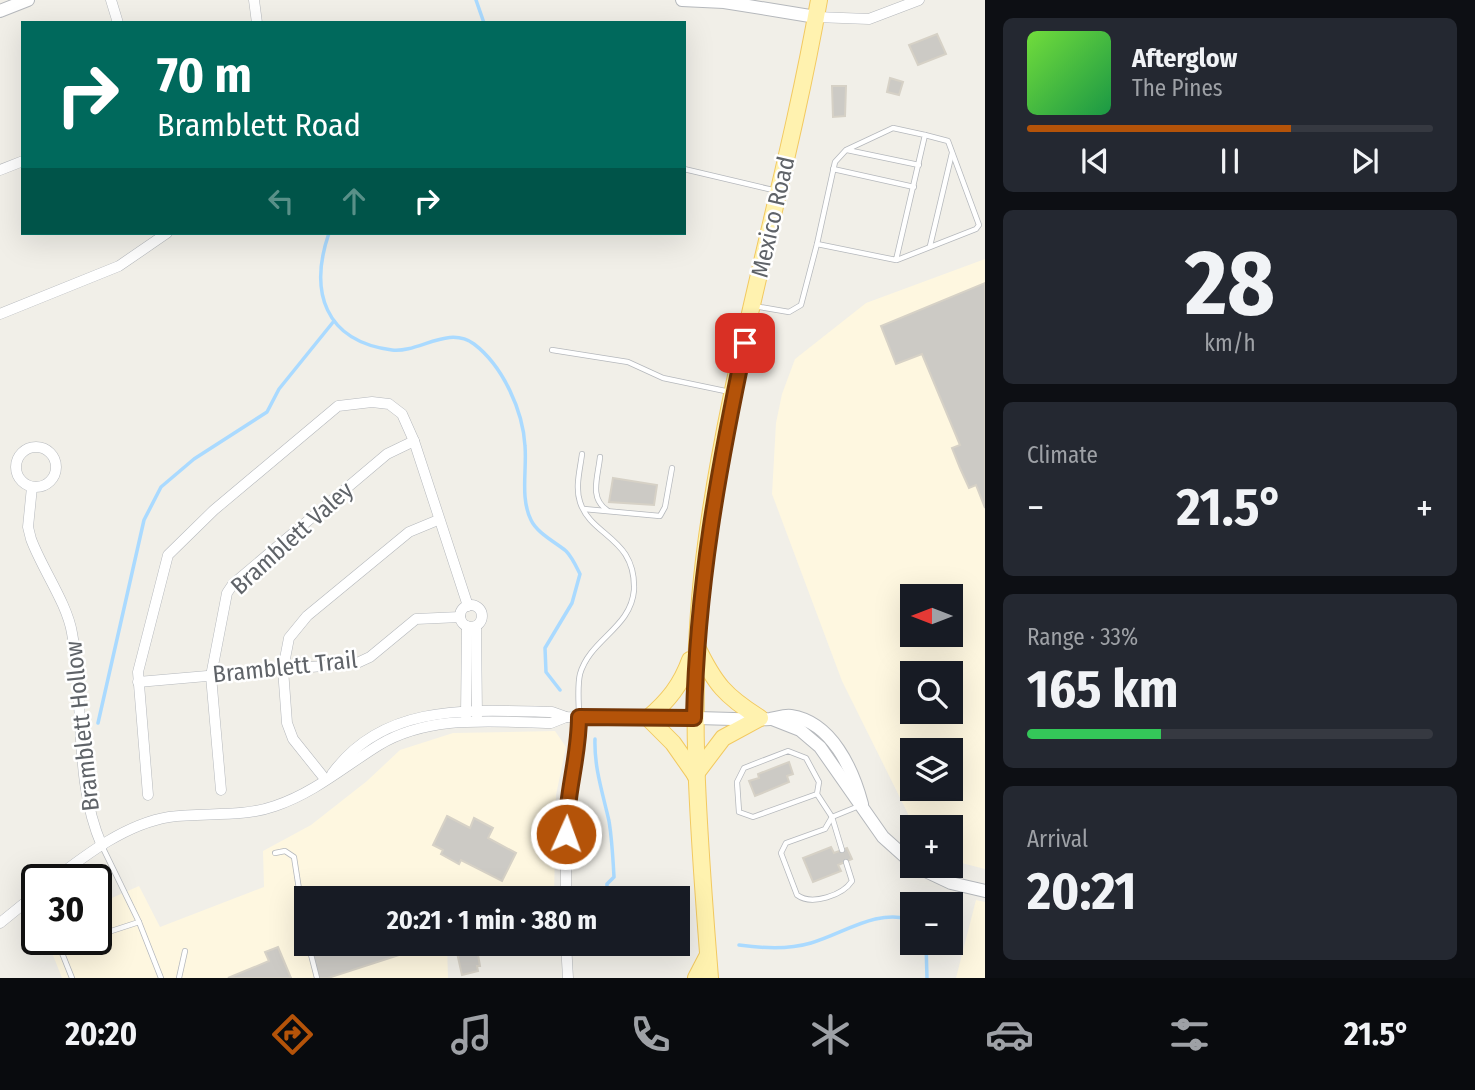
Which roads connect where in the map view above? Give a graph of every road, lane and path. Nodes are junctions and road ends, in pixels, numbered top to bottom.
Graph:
1 (28, 0) edge
2 (111, 0) edge
3 (254, 0) edge
4 (682, 0) edge
5 (819, 0) edge
6 (919, 0) edge
7 (0, 11) edge
8 (816, 18) junction
9 (117, 21) edge
10 (257, 21) edge
11 (925, 135) junction
12 (846, 150) junction
13 (952, 152) junction
14 (21, 162) edge
15 (919, 165) junction
16 (686, 169) edge
17 (833, 169) junction
18 (0, 170) edge
19 (914, 187) junction
20 (778, 191) junction
21 (164, 235) edge
22 (817, 244) junction
23 (929, 247) junction
24 (897, 260) junction
25 (753, 305) junction
26 (0, 314) edge
27 (552, 350) dead end
28 (734, 393) junction
29 (414, 441) junction
30 (582, 454) dead end
31 (600, 457) dead end
32 (672, 468) dead end
33 (32, 487) junction
34 (583, 509) junction
35 (610, 512) junction
36 (438, 520) junction
37 (468, 606) junction
38 (468, 623) junction
39 (696, 645) junction
40 (283, 669) junction
41 (211, 676) junction
42 (138, 682) junction
43 (472, 710) junction
44 (566, 717) junction
45 (579, 717) junction
46 (648, 718) junction
47 (694, 718) junction
48 (766, 718) junction
49 (472, 722) junction
50 (695, 775) junction
51 (328, 777) junction
52 (221, 790) dead end
53 (817, 794) junction
54 (148, 795) dead end
55 (862, 804) junction
56 (832, 817) junction
57 (102, 846) junction
58 (842, 850) dead end
59 (275, 853) dead end
60 (900, 853) edge
61 (846, 862) dead end
62 (76, 864) edge
63 (941, 878) edge
64 (299, 886) edge
65 (566, 886) edge
66 (985, 891) edge
67 (21, 906) edge
68 (139, 922) junction
69 (0, 923) edge
70 (112, 931) edge
71 (185, 951) dead end
72 (63, 955) edge
73 (708, 955) junction
74 (311, 956) edge
75 (567, 956) edge
76 (72, 978) edge
77 (161, 978) edge
78 (179, 978) edge
79 (317, 978) edge
80 (568, 978) edge
81 (696, 978) edge
82 (710, 978) edge
83 (720, 978) edge

1 - 7 street
2 - 9 street
3 - 10 street
4 - 8 street
5 - 8 main road, Mexico Road
6 - 8 street
8 - 20 main road, Mexico Road
11 - 12 lane
11 - 13 lane
11 - 15 lane
12 - 15 lane
12 - 17 lane
13 - 23 lane
13 - 23 lane
14 - 18 street
15 - 19 lane
16 - 20 lane
17 - 19 lane
17 - 22 lane
19 - 24 lane
20 - 25 main road, Mexico Road
21 - 26 street
22 - 24 lane
22 - 25 lane
23 - 24 lane
25 - 28 main road, Mexico Road
27 - 28 lane
28 - 39 main road, Mexico Road
29 - 36 street
29 - 41 street, Bramblett Valey
29 - 42 street
30 - 34 lane
31 - 35 lane
32 - 35 lane
33 - 33 street
33 - 57 street, Bramblett Hollow
34 - 35 lane
34 - 45 lane
36 - 37 street
36 - 40 street
37 - 38 street
37 - 38 street
38 - 40 street, Bramblett Trail
38 - 43 street
39 - 46 main road
39 - 47 main road, Mexico Road
39 - 48 main road
40 - 41 street, Bramblett Trail
40 - 51 street
41 - 42 street, Bramblett Trail
41 - 52 street, Bramblett Valey
42 - 54 street
43 - 44 street
43 - 49 street
43 - 51 street
44 - 45 street
44 - 49 street
45 - 46 street
45 - 65 street
46 - 47 street
46 - 50 main road
47 - 48 street
47 - 50 main road, Mexico Road
48 - 50 main road
48 - 55 street
49 - 51 street
50 - 73 main road, Mexico Road
51 - 57 street
53 - 53 lane
53 - 56 lane
55 - 56 lane
55 - 60 street
56 - 58 lane
56 - 61 lane
57 - 62 street
57 - 68 lane
59 - 64 lane
63 - 66 street
67 - 69 street
68 - 70 lane
68 - 77 lane
71 - 78 lane
72 - 76 lane
73 - 81 main road
73 - 82 main road, Mexico Road
73 - 83 main road
74 - 79 lane
75 - 80 street

